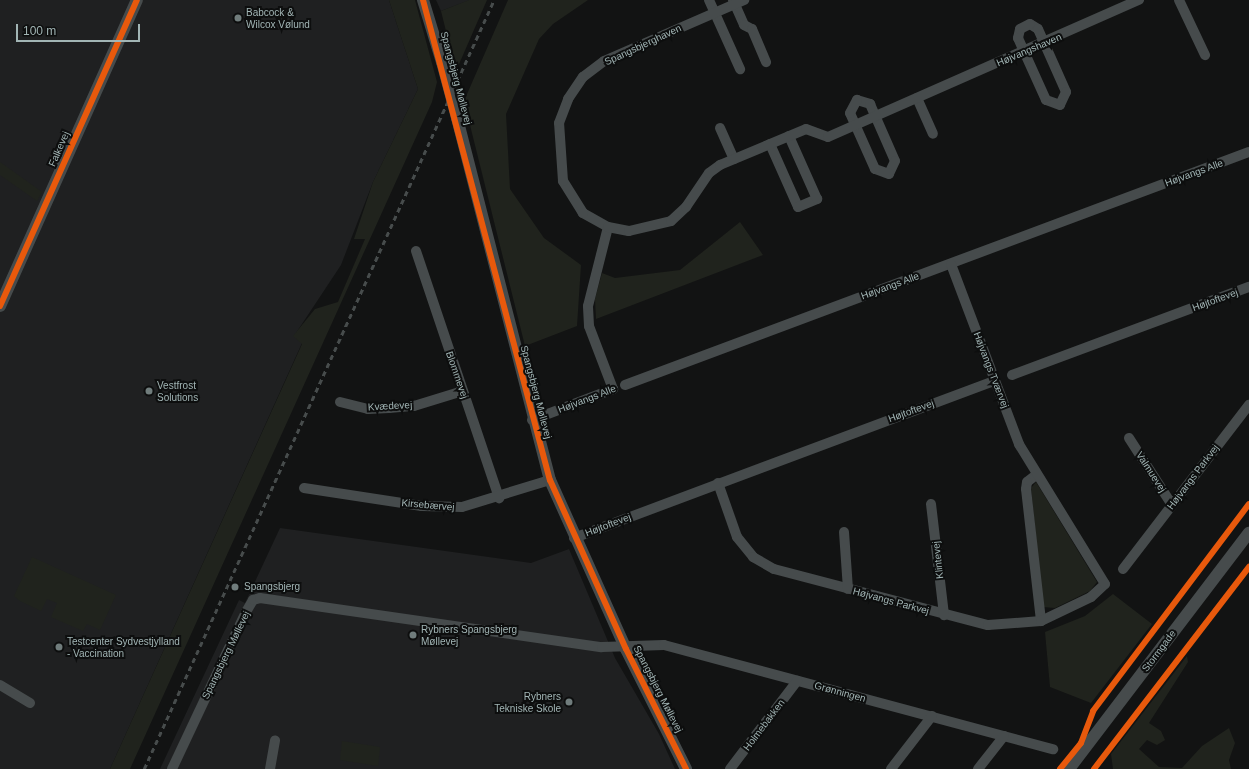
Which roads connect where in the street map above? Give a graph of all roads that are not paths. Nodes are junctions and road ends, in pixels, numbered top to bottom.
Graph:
1 (137, 0) edge
2 (423, 0) edge
3 (709, 0) edge
4 (744, 0) edge
5 (1139, 0) edge
6 (1179, 0) edge
7 (734, 2) edge
8 (715, 13) junction
9 (1044, 43) junction
10 (1024, 52) junction
11 (1205, 55) dead end
12 (766, 62) dead end
13 (740, 69) dead end
14 (917, 98) junction
15 (875, 116) junction
16 (856, 125) junction
17 (720, 128) dead end
18 (933, 134) dead end
19 (789, 136) junction
20 (770, 144) junction
21 (1249, 152) edge
22 (734, 159) junction
23 (608, 227) junction
24 (416, 252) dead end
25 (950, 264) junction
26 (1248, 291) edge
27 (0, 306) edge
28 (1012, 375) dead end
29 (994, 381) junction
30 (625, 385) dead end
31 (463, 391) junction
32 (340, 402) dead end
33 (1249, 405) edge
34 (532, 420) junction
35 (1129, 438) dead end
36 (1036, 474) junction
37 (550, 480) junction
38 (718, 483) junction
39 (304, 488) dead end
40 (499, 498) junction
41 (931, 504) dead end
42 (1172, 505) junction
43 (844, 532) dead end
44 (1249, 533) edge
45 (574, 538) junction
46 (1123, 569) dead end
47 (1105, 584) joint
48 (848, 589) junction
49 (944, 615) junction
50 (1041, 621) junction
51 (626, 649) junction
52 (797, 681) junction
53 (0, 685) edge
54 (30, 703) dead end
55 (932, 716) junction
56 (1004, 736) junction
57 (275, 740) dead end
58 (1053, 749) dead end
59 (172, 769) edge
60 (270, 769) edge
61 (686, 769) edge
62 (730, 769) edge
63 (891, 769) edge
64 (978, 769) edge
65 (1069, 769) edge

1 - 27 street, Falkevej
2 - 34 street, Spangsbjerg Møllevej, bridge
3 - 8 street
4 - 7 street, Spangsbjerghaven
5 - 9 street, Højvangshaven
6 - 11 street
7 - 8 street, Spangsbjerghaven
7 - 12 street
8 - 13 street
8 - 23 street, Spangsbjerghaven
9 - 10 street, Højvangshaven
9 - 10 street
9 - 10 street
10 - 14 street, Højvangshaven
14 - 15 street, Højvangshaven
14 - 18 street
15 - 16 street, Højvangshaven
15 - 16 street
15 - 16 street
16 - 19 street, Højvangshaven
17 - 22 street
19 - 20 street, Højvangshaven
19 - 20 street
20 - 22 street, Højvangshaven
21 - 25 street, Højvangs Alle
22 - 23 street, Højvangshaven
23 - 34 street, Højvangs Alle
24 - 31 street, Blommevej
25 - 29 street, Højvangs Tværvej
25 - 30 street, Højvangs Alle
26 - 28 street, Højtoftevej
29 - 36 street, Højvangs Tværvej
29 - 38 street, Højtoftevej
31 - 32 street, Kvædevej
31 - 40 street, Blommevej
33 - 42 street, Højvangs Parkvej
34 - 37 street, Spangsbjerg Møllevej
35 - 42 street, Valmuevej
36 - 47 street, Højvangs Tværvej
36 - 50 street
37 - 40 street, Kirsebærvej
37 - 45 street, Spangsbjerg Møllevej
38 - 45 street, Højtoftevej
38 - 48 street, Højvangs Parkvej
39 - 40 street, Kirsebærvej
41 - 49 street, Klintevej
42 - 46 street, Højvangs Parkvej
43 - 48 street
44 - 65 street, Stormgade
45 - 51 street, Spangsbjerg Møllevej
47 - 50 street, Højvangs Parkvej
48 - 49 street, Højvangs Parkvej
49 - 50 street, Højvangs Parkvej
51 - 52 street, Grønningen
51 - 59 street, Spangsbjerg Møllevej
51 - 61 street, Spangsbjerg Møllevej
52 - 55 street, Grønningen
52 - 62 street, Holmebakken
53 - 54 street
55 - 56 street, Grønningen
55 - 63 street
56 - 58 street, Grønningen
56 - 64 street
57 - 60 street

